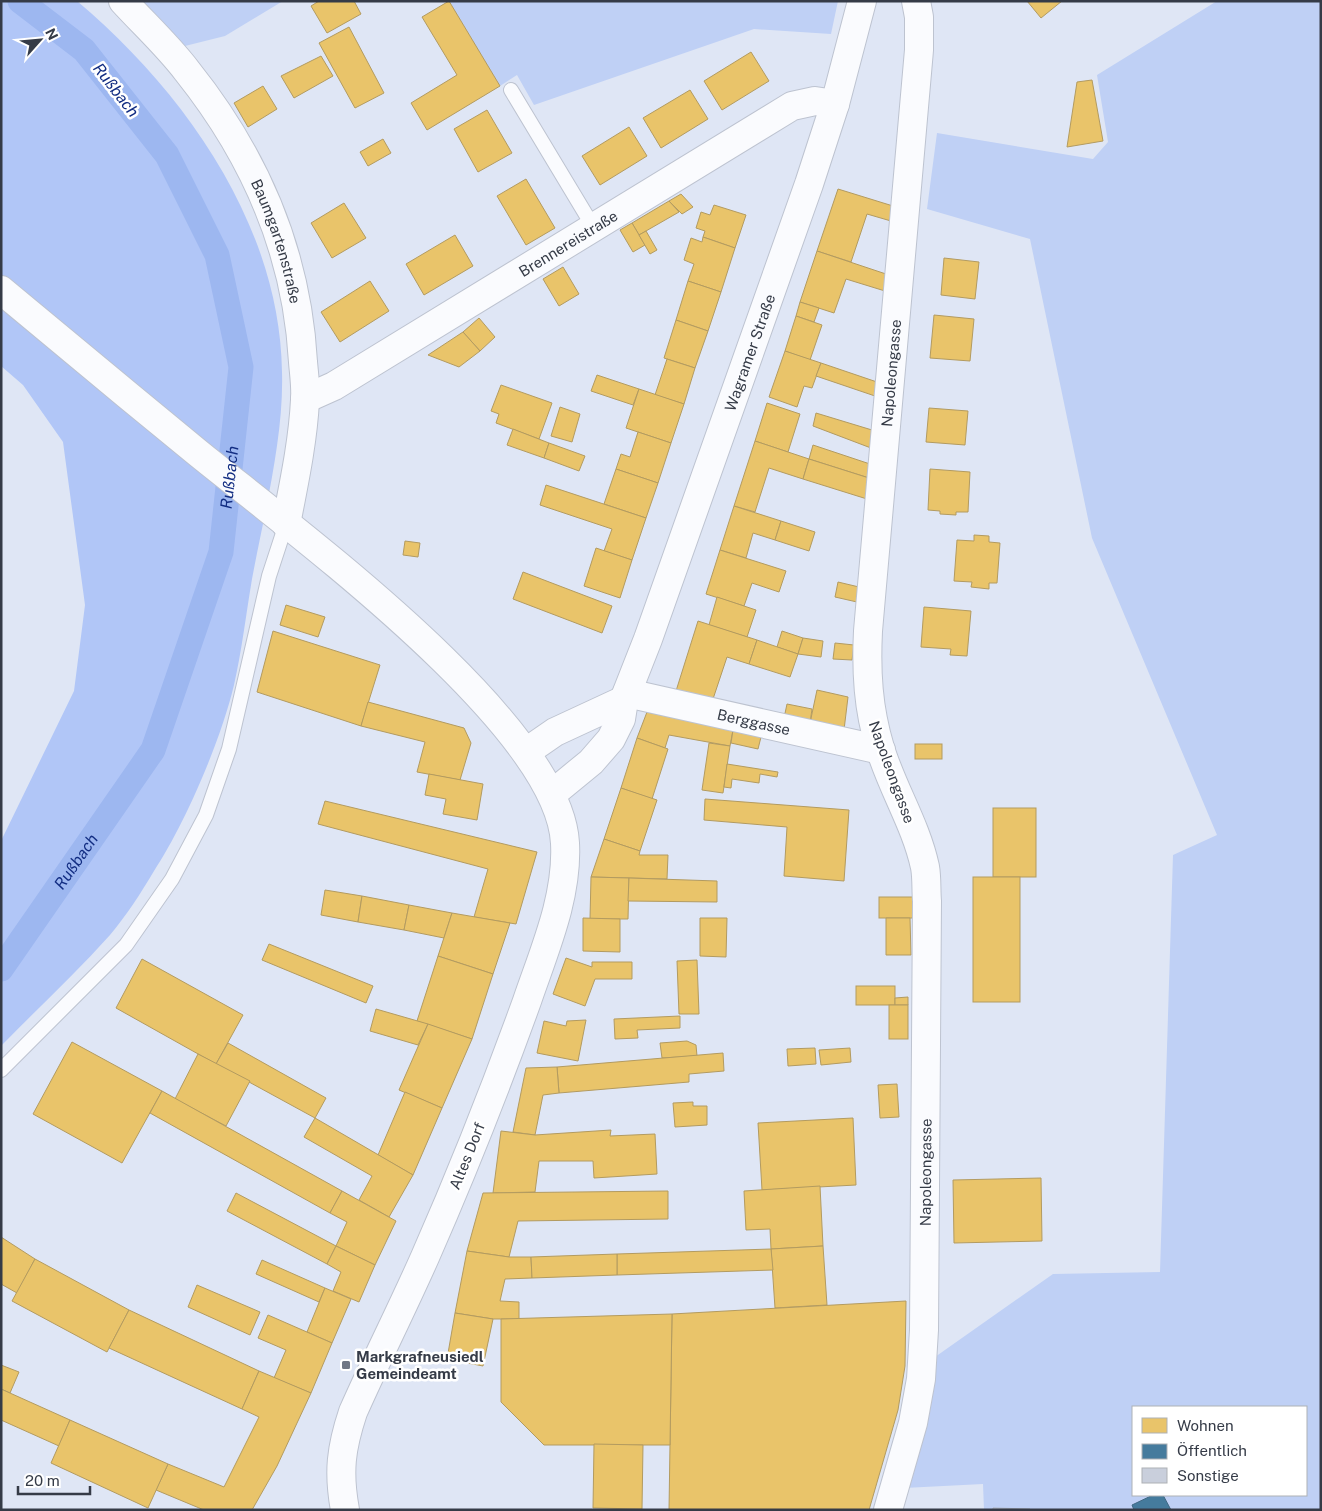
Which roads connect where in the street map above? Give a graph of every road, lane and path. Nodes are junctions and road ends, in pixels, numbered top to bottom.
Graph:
1 (122, 1) edge
2 (916, 1) edge
3 (864, 2) edge
4 (511, 90) dead end
5 (835, 104) junction
6 (594, 228) junction
7 (1, 290) edge
8 (305, 399) junction
9 (286, 524) junction
10 (625, 696) junction
11 (881, 750) junction
12 (526, 752) junction
13 (552, 794) junction
14 (1, 1070) edge
15 (345, 1510) edge
16 (888, 1510) edge

1 - 8 street, Baumgartenstraße
2 - 11 street, Napoleongasse
3 - 5 street, Wagramer Straße
4 - 6 lane
5 - 6 street, Brennereistraße
5 - 10 street, Wagramer Straße
6 - 8 street, Brennereistraße
7 - 9 street, Altes Dorf
8 - 9 street, Baumgartenstraße
9 - 12 street, Altes Dorf
9 - 14 lane
10 - 11 street, Berggasse
10 - 12 street
10 - 13 street, Wagramer Straße
11 - 16 street, Napoleongasse
12 - 13 street, Altes Dorf
13 - 15 street, Altes Dorf

